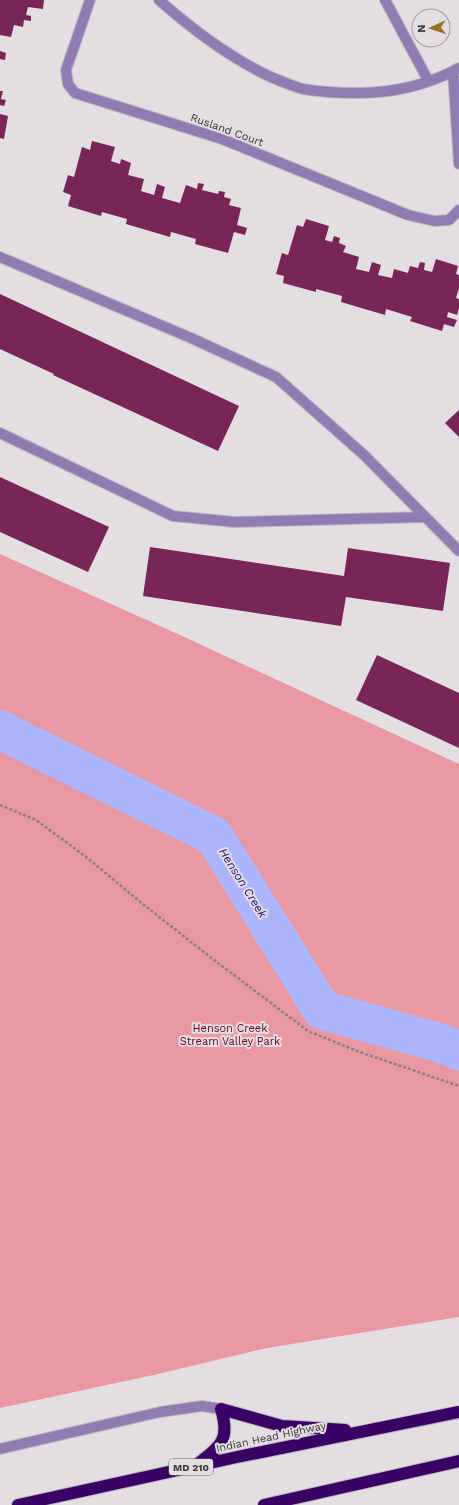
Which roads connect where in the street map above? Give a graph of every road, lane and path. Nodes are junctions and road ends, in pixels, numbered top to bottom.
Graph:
1 (90, 0) edge
2 (159, 0) edge
3 (385, 0) edge
4 (456, 69) edge
5 (428, 80) junction
6 (459, 164) edge
7 (459, 210) edge
8 (0, 257) edge
9 (0, 433) edge
10 (425, 517) junction
11 (459, 551) edge
12 (0, 804) edge
13 (459, 1086) edge
14 (221, 1410) junction
15 (459, 1412) edge
16 (364, 1431) junction
17 (0, 1449) edge
18 (459, 1461) edge
19 (197, 1466) junction
20 (18, 1505) edge
21 (264, 1505) edge

1 - 7 street, Rusland Court
2 - 5 street
3 - 5 street
4 - 5 street
4 - 6 street
8 - 10 street
9 - 10 street
10 - 11 street
12 - 13 path
14 - 16 highway
14 - 17 street
14 - 19 highway
15 - 16 highway, Indian Head Highway / MD 210
16 - 19 highway, Indian Head Highway / MD 210
18 - 21 highway
19 - 20 highway, Indian Head Highway / MD 210

